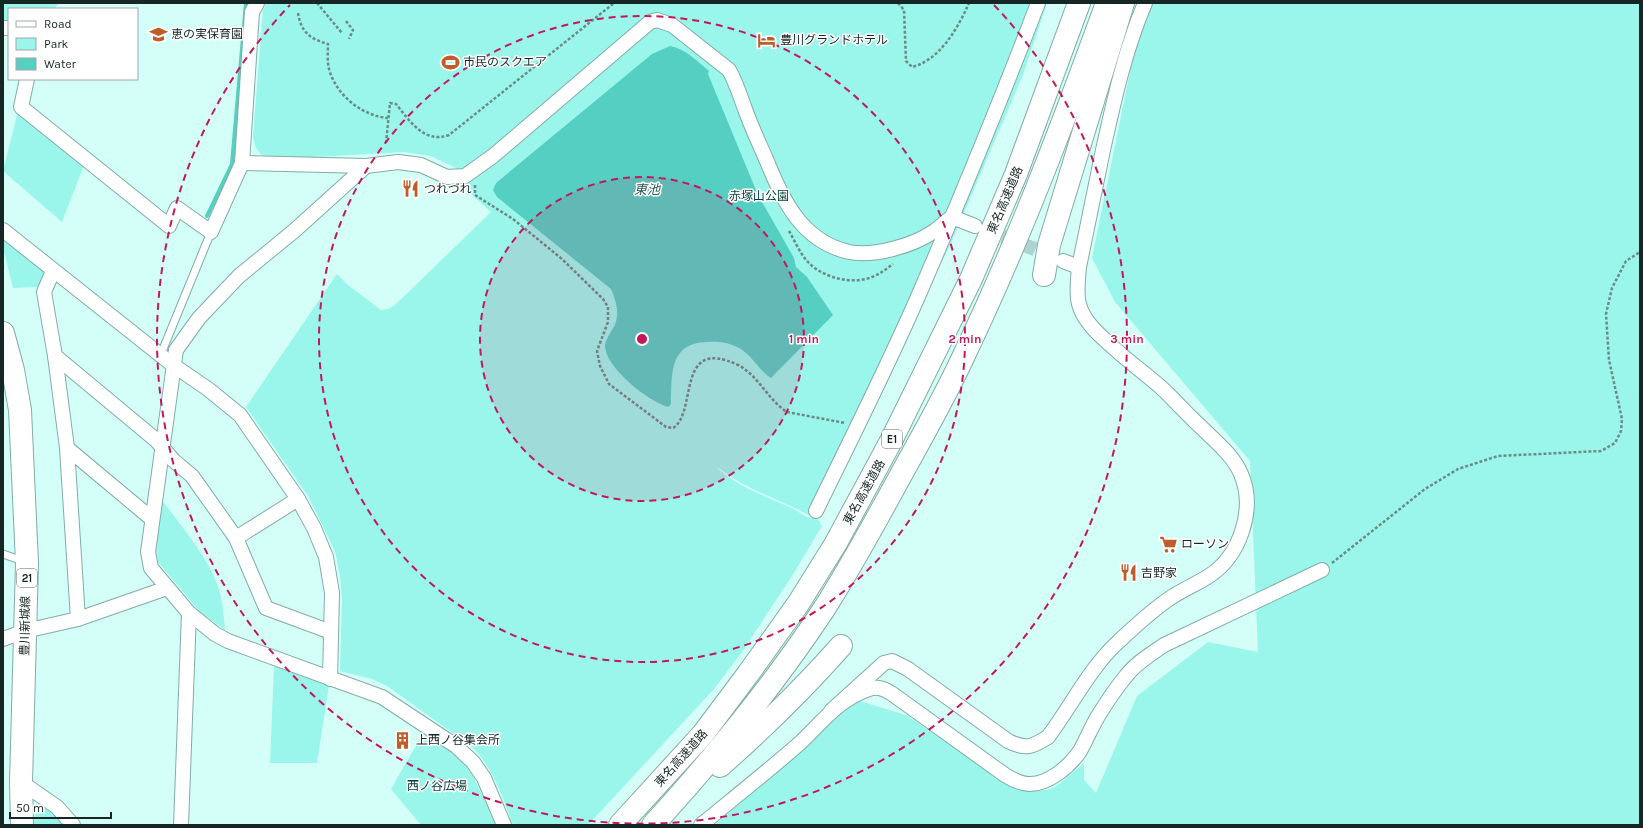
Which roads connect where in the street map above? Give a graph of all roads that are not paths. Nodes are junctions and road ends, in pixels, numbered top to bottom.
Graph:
1 (257, 3) edge
2 (1038, 3) edge
3 (1079, 3) edge
4 (1107, 3) edge
5 (1123, 3) edge
6 (1145, 3) edge
7 (27, 80) edge
8 (242, 163) junction
9 (366, 166) junction
10 (952, 217) junction
11 (975, 226) tunnel mouth
12 (3, 230) edge
13 (211, 232) junction
14 (1063, 260) tunnel mouth
15 (1079, 267) junction
16 (53, 271) junction
17 (1044, 275) dead end
18 (3, 333) edge
19 (161, 354) junction
20 (55, 356) junction
21 (173, 365) junction
22 (67, 448) junction
23 (163, 449) junction
24 (298, 499) junction
25 (816, 511) dead end
26 (152, 519) junction
27 (236, 538) junction
28 (3, 554) edge
29 (27, 563) junction
30 (1322, 570) road end
31 (167, 588) junction
32 (188, 613) junction
33 (78, 619) junction
34 (25, 631) junction
35 (331, 632) junction
36 (3, 639) edge
37 (841, 646) dead end
38 (330, 678) junction
39 (831, 712) junction
40 (21, 782) junction
41 (22, 825) edge
42 (72, 825) edge
43 (181, 825) edge
44 (504, 825) edge
45 (620, 825) edge
46 (654, 825) edge
47 (701, 825) edge

1 - 8 street
2 - 10 street
3 - 45 main road, 東名高速道路 / E1
4 - 46 main road, 東名高速道路 / E1
5 - 17 main road
6 - 15 street
7 - 13 street
8 - 9 street
8 - 13 street
9 - 10 street
9 - 21 street
10 - 11 street
10 - 25 street
12 - 16 street
13 - 19 lane
14 - 15 street
15 - 39 street
16 - 19 street
16 - 20 street
18 - 29 main road, 豊川新城線 / 21
19 - 21 street
20 - 22 street
20 - 23 street
21 - 23 street
21 - 24 street
22 - 26 street
22 - 33 street
23 - 26 street
23 - 27 street
24 - 27 street
24 - 35 street
26 - 31 street
27 - 35 street
28 - 29 lane
29 - 34 main road, 豊川新城線 / 21
30 - 39 street
31 - 32 street
31 - 33 street
32 - 38 street
32 - 43 street
33 - 34 street
34 - 36 street
34 - 40 main road, 豊川新城線 / 21
35 - 38 street
37 - 46 main road
38 - 44 street
39 - 47 street
40 - 41 main road, 豊川新城線 / 21
40 - 42 street

